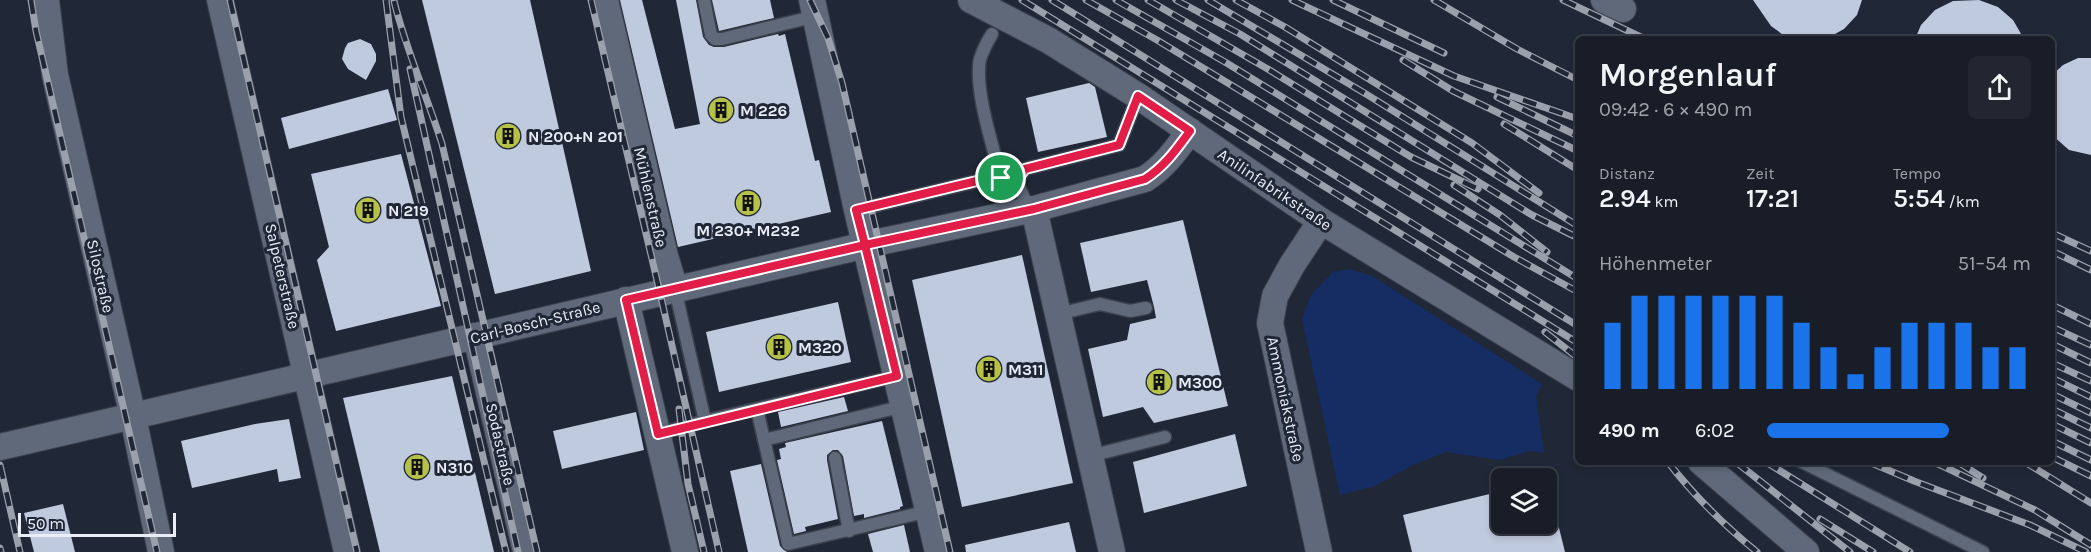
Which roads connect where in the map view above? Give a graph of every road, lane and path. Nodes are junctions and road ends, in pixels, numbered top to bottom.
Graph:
1 (46, 0) edge
2 (220, 0) edge
3 (605, 0) edge
4 (704, 0) edge
5 (971, 0) edge
6 (814, 8) edge
7 (992, 34) dead end
8 (1138, 96) junction
9 (1190, 131) junction
10 (1001, 178) junction
11 (1015, 183) junction
12 (1031, 209) junction
13 (856, 210) junction
14 (1322, 221) junction
15 (865, 245) junction
16 (675, 289) junction
17 (626, 300) junction
18 (1146, 308) dead end
19 (1058, 314) junction
20 (476, 336) junction
21 (306, 376) junction
22 (897, 376) junction
23 (1575, 376) edge
24 (904, 406) junction
25 (757, 409) junction
26 (133, 417) junction
27 (705, 422) junction
28 (658, 434) junction
29 (1165, 437) dead end
30 (764, 440) junction
31 (0, 447) edge
32 (1090, 456) junction
33 (835, 458) dead end
34 (1707, 465) edge
35 (1808, 465) edge
36 (929, 511) junction
37 (849, 531) junction
38 (161, 552) edge
39 (347, 552) edge
40 (526, 552) edge
41 (685, 552) edge
42 (938, 552) edge
43 (1112, 552) edge
44 (1319, 552) edge
45 (1806, 552) edge
46 (1983, 552) edge

1 - 26 street, Silostraße
2 - 21 street, Salpeterstraße
3 - 16 street, Mühlenstraße
4 - 6 lane
5 - 8 street, Anilinfabrikstraße
6 - 13 street
7 - 10 lane
8 - 9 street, Anilinfabrikstraße
8 - 11 lane
9 - 12 street, Carl-Bosch-Straße
9 - 14 street, Anilinfabrikstraße
10 - 11 lane
10 - 13 lane
11 - 12 lane
12 - 15 street, Carl-Bosch-Straße
12 - 19 street
13 - 15 street
14 - 23 street, Anilinfabrikstraße
14 - 44 street, Ammoniakstraße
15 - 16 street, Carl-Bosch-Straße
15 - 22 street
16 - 17 street, Carl-Bosch-Straße
16 - 27 lane
17 - 20 street, Carl-Bosch-Straße
17 - 28 street
18 - 19 lane
19 - 32 street
20 - 21 street, Carl-Bosch-Straße
20 - 40 street, Sodastraße
21 - 26 street, Carl-Bosch-Straße
21 - 39 street, Salpeterstraße
22 - 24 street
22 - 25 lane
24 - 30 lane
24 - 36 street
25 - 27 lane
25 - 30 lane
26 - 31 street, Carl-Bosch-Straße
26 - 38 street, Silostraße
27 - 28 lane
28 - 41 street
29 - 32 lane
30 - 37 lane
32 - 43 street
33 - 37 lane
34 - 45 street
35 - 46 lane
36 - 37 lane
36 - 42 street

